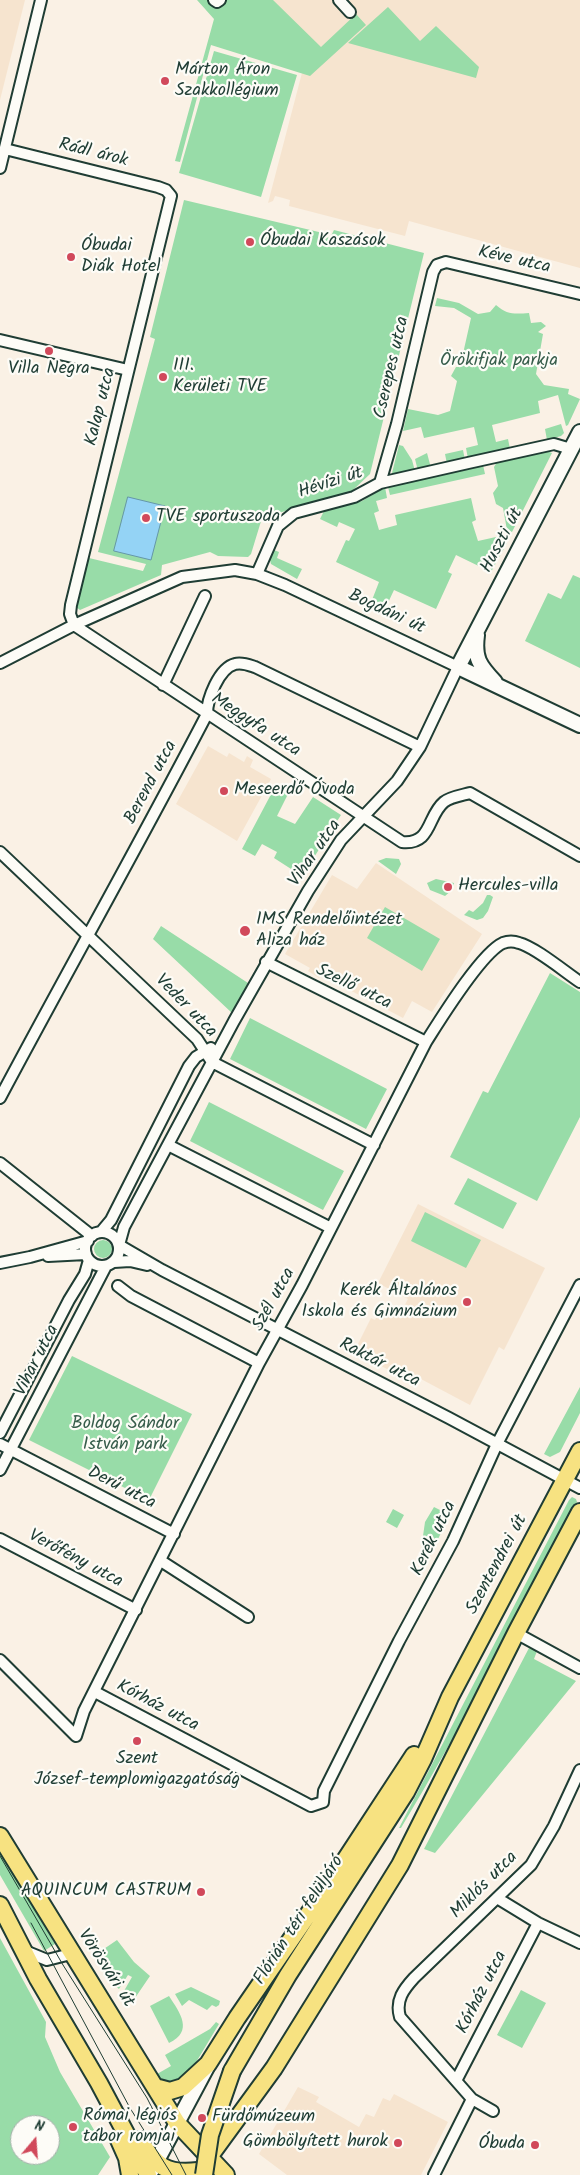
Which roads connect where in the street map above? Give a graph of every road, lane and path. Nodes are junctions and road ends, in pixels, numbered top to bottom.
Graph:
1 (41, 0) edge
2 (338, 0) edge
3 (350, 12) dead end
4 (5, 150) junction
5 (0, 168) edge
6 (171, 196) joint
7 (441, 263) joint
8 (580, 294) edge
9 (0, 340) edge
10 (128, 370) junction
11 (580, 432) edge
12 (571, 449) junction
13 (380, 483) junction
14 (256, 574) junction
15 (206, 596) dead end
16 (74, 626) junction
17 (478, 629) junction
18 (0, 663) edge
19 (458, 667) junction
20 (163, 686) junction
21 (500, 687) junction
22 (207, 714) junction
23 (580, 725) edge
24 (420, 747) junction
25 (365, 817) junction
26 (0, 852) edge
27 (580, 856) edge
28 (87, 934) junction
29 (266, 962) junction
30 (580, 982) edge
31 (223, 1041) junction
32 (426, 1042) junction
33 (206, 1051) junction
34 (212, 1062) junction
35 (0, 1098) edge
36 (168, 1145) junction
37 (374, 1145) junction
38 (0, 1163) edge
39 (331, 1228) junction
40 (94, 1236) junction
41 (119, 1245) junction
42 (30, 1257) junction
43 (88, 1257) junction
44 (0, 1263) edge
45 (110, 1264) junction
46 (162, 1270) junction
47 (580, 1285) edge
48 (118, 1286) dead end
49 (276, 1330) junction
50 (259, 1362) junction
51 (0, 1433) edge
52 (0, 1444) edge
53 (497, 1444) junction
54 (580, 1450) edge
55 (10, 1451) junction
56 (0, 1470) edge
57 (565, 1480) junction
58 (580, 1488) edge
59 (580, 1512) edge
60 (174, 1534) junction
61 (0, 1539) edge
62 (161, 1561) junction
63 (136, 1610) junction
64 (248, 1617) dead end
65 (516, 1633) junction
66 (0, 1660) edge
67 (580, 1668) edge
68 (95, 1692) junction
69 (450, 1697) junction
70 (580, 1770) edge
71 (317, 1805) joint
72 (0, 1836) edge
73 (497, 1898) junction
74 (0, 1905) edge
75 (538, 1923) junction
76 (580, 1943) edge
77 (24, 1951) junction
78 (72, 1954) junction
79 (208, 2064) junction
80 (456, 2079) junction
81 (154, 2087) junction
82 (472, 2099) junction
83 (110, 2104) junction
84 (493, 2112) dead end
85 (178, 2123) junction
86 (209, 2156) junction
87 (151, 2171) edge
88 (198, 2174) edge
89 (130, 2175) edge
90 (226, 2175) edge
91 (434, 2175) edge

1 - 4 street
2 - 3 street
4 - 5 street
4 - 6 street, Rádl árok
6 - 10 street, Kalap utca
7 - 8 street, Kéve utca
7 - 13 street, Cserepes utca
9 - 10 street
10 - 16 street, Kalap utca
11 - 12 street, Huszti út
12 - 13 street, Hévízi út
12 - 17 street, Huszti út
13 - 14 street, Hévízi út
14 - 16 street
14 - 19 street, Bogdáni út
15 - 20 street
16 - 18 street
16 - 20 street, Meggyfa utca
17 - 19 street, Huszti út
17 - 21 street, Bogdáni út
19 - 21 street, Bogdáni út
19 - 24 street, Vihar utca
20 - 22 street, Meggyfa utca
21 - 23 street, Bogdáni út
22 - 24 street, Berend utca
22 - 25 street, Meggyfa utca
22 - 28 street, Berend utca
24 - 25 street, Vihar utca
25 - 27 street, Meggyfa utca
25 - 29 street, Vihar utca
26 - 28 street, Veder utca
28 - 33 street, Veder utca
28 - 35 street, Berend utca
29 - 31 street, Vihar utca
29 - 32 street, Szellő utca
30 - 32 street, Szél utca
31 - 33 street
31 - 34 street, Vihar utca
32 - 37 street, Szél utca
33 - 34 street, Veder utca
33 - 40 street
34 - 36 street, Vihar utca
34 - 37 street, Veder utca
36 - 39 street
36 - 41 street, Vihar utca
37 - 39 street, Szél utca
38 - 40 street
39 - 49 street, Szél utca
40 - 41 street
40 - 42 street
40 - 43 street
41 - 45 street
41 - 46 street, Raktár utca
42 - 43 street
42 - 44 street
43 - 45 street
43 - 51 street, Vihar utca
45 - 46 street, Raktár utca
45 - 55 street, Vihar utca
46 - 49 street, Raktár utca
47 - 53 street, Kerék utca
48 - 50 street
49 - 50 street, Szél utca
49 - 53 street, Raktár utca
50 - 60 street, Szél utca
52 - 55 street, Derű utca
53 - 57 street, Raktár utca
53 - 71 street, Kerék utca
54 - 57 main road, Szentendrei út
55 - 56 street, Vihar utca
55 - 60 street, Derű utca
57 - 58 street, Raktár utca
57 - 69 main road, Szentendrei út
59 - 65 main road
60 - 62 street, Szél utca
61 - 63 street, Verőfény utca
62 - 63 street, Szél utca
62 - 64 street
63 - 68 street, Szél utca
65 - 67 street
65 - 86 main road
66 - 68 street, Kórház utca
68 - 71 street, Kórház utca
69 - 79 main road
69 - 88 main road, Flórián téri felüljáró, bridge
70 - 73 street, Miklós utca
72 - 78 main road, Vörösvári út
73 - 75 street
73 - 80 street, Miklós utca
74 - 77 main road
75 - 76 street
75 - 80 street, Kórház utca
77 - 78 street
77 - 83 main road
78 - 81 main road, Vörösvári út
79 - 81 main road
79 - 85 street
80 - 82 street
81 - 85 main road, Vörösvári út
82 - 84 street
82 - 91 street
83 - 87 main road
83 - 89 main road
85 - 86 main road, Vörösvári út
85 - 87 street
86 - 88 street
86 - 90 main road, Vörösvári út
87 - 88 main road

